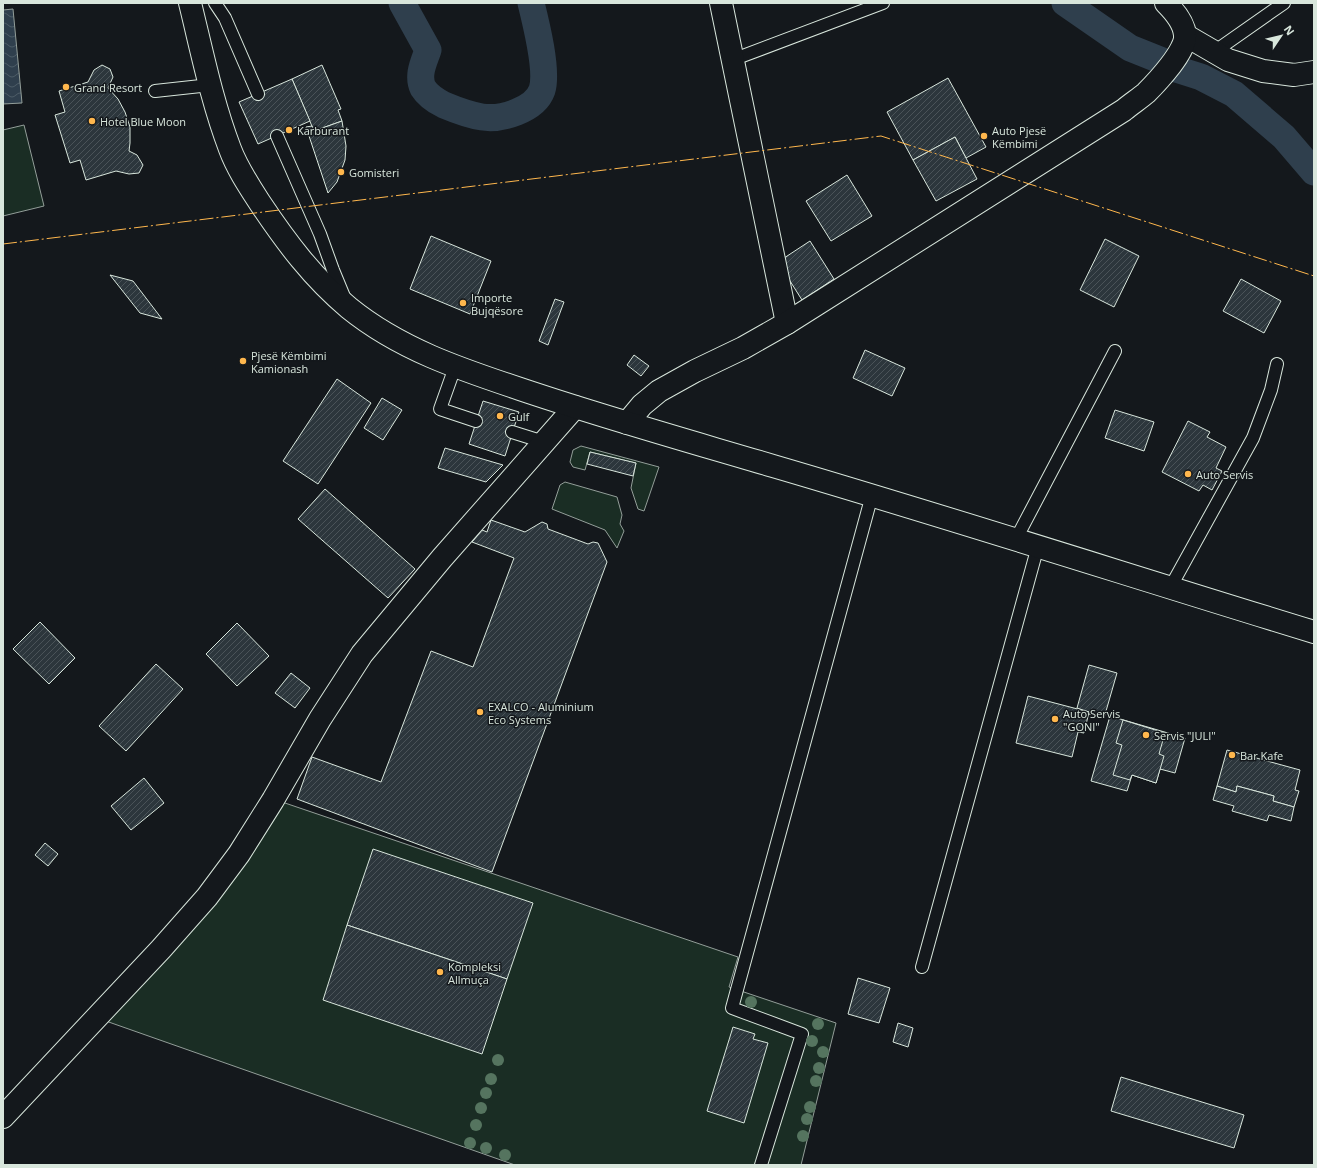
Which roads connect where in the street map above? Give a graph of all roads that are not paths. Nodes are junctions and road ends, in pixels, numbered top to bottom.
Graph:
1 (190, 3) edge
2 (215, 3) edge
3 (721, 3) edge
4 (884, 3) edge
5 (1166, 3) edge
6 (1284, 3) edge
7 (1183, 43) junction
8 (1214, 52) junction
9 (732, 60) junction
10 (1314, 72) edge
11 (210, 85) junction
12 (155, 91) dead end
13 (258, 94) dead end
14 (277, 136) dead end
15 (350, 308) junction
16 (786, 323) junction
17 (1115, 351) dead end
18 (1277, 364) dead end
19 (455, 367) junction
20 (575, 407) junction
21 (476, 421) dead end
22 (627, 423) junction
23 (512, 432) dead end
24 (544, 442) junction
25 (872, 495) junction
26 (1016, 539) junction
27 (1038, 546) junction
28 (1170, 588) junction
29 (1314, 632) edge
30 (922, 967) dead end
31 (3, 1116) edge
32 (761, 1165) edge

1 - 11 street
2 - 13 lane
3 - 9 street
4 - 9 lane
5 - 7 street
6 - 8 lane
7 - 8 street
7 - 16 street
8 - 10 street
9 - 16 street
11 - 12 lane
11 - 15 street
14 - 15 lane
15 - 19 street
16 - 22 street
17 - 26 lane
18 - 28 lane
19 - 20 street
19 - 21 lane
20 - 22 street
20 - 24 street
22 - 25 street
23 - 24 lane
24 - 31 street
25 - 26 street
25 - 32 lane
26 - 27 street
27 - 28 street
27 - 30 lane
28 - 29 street

